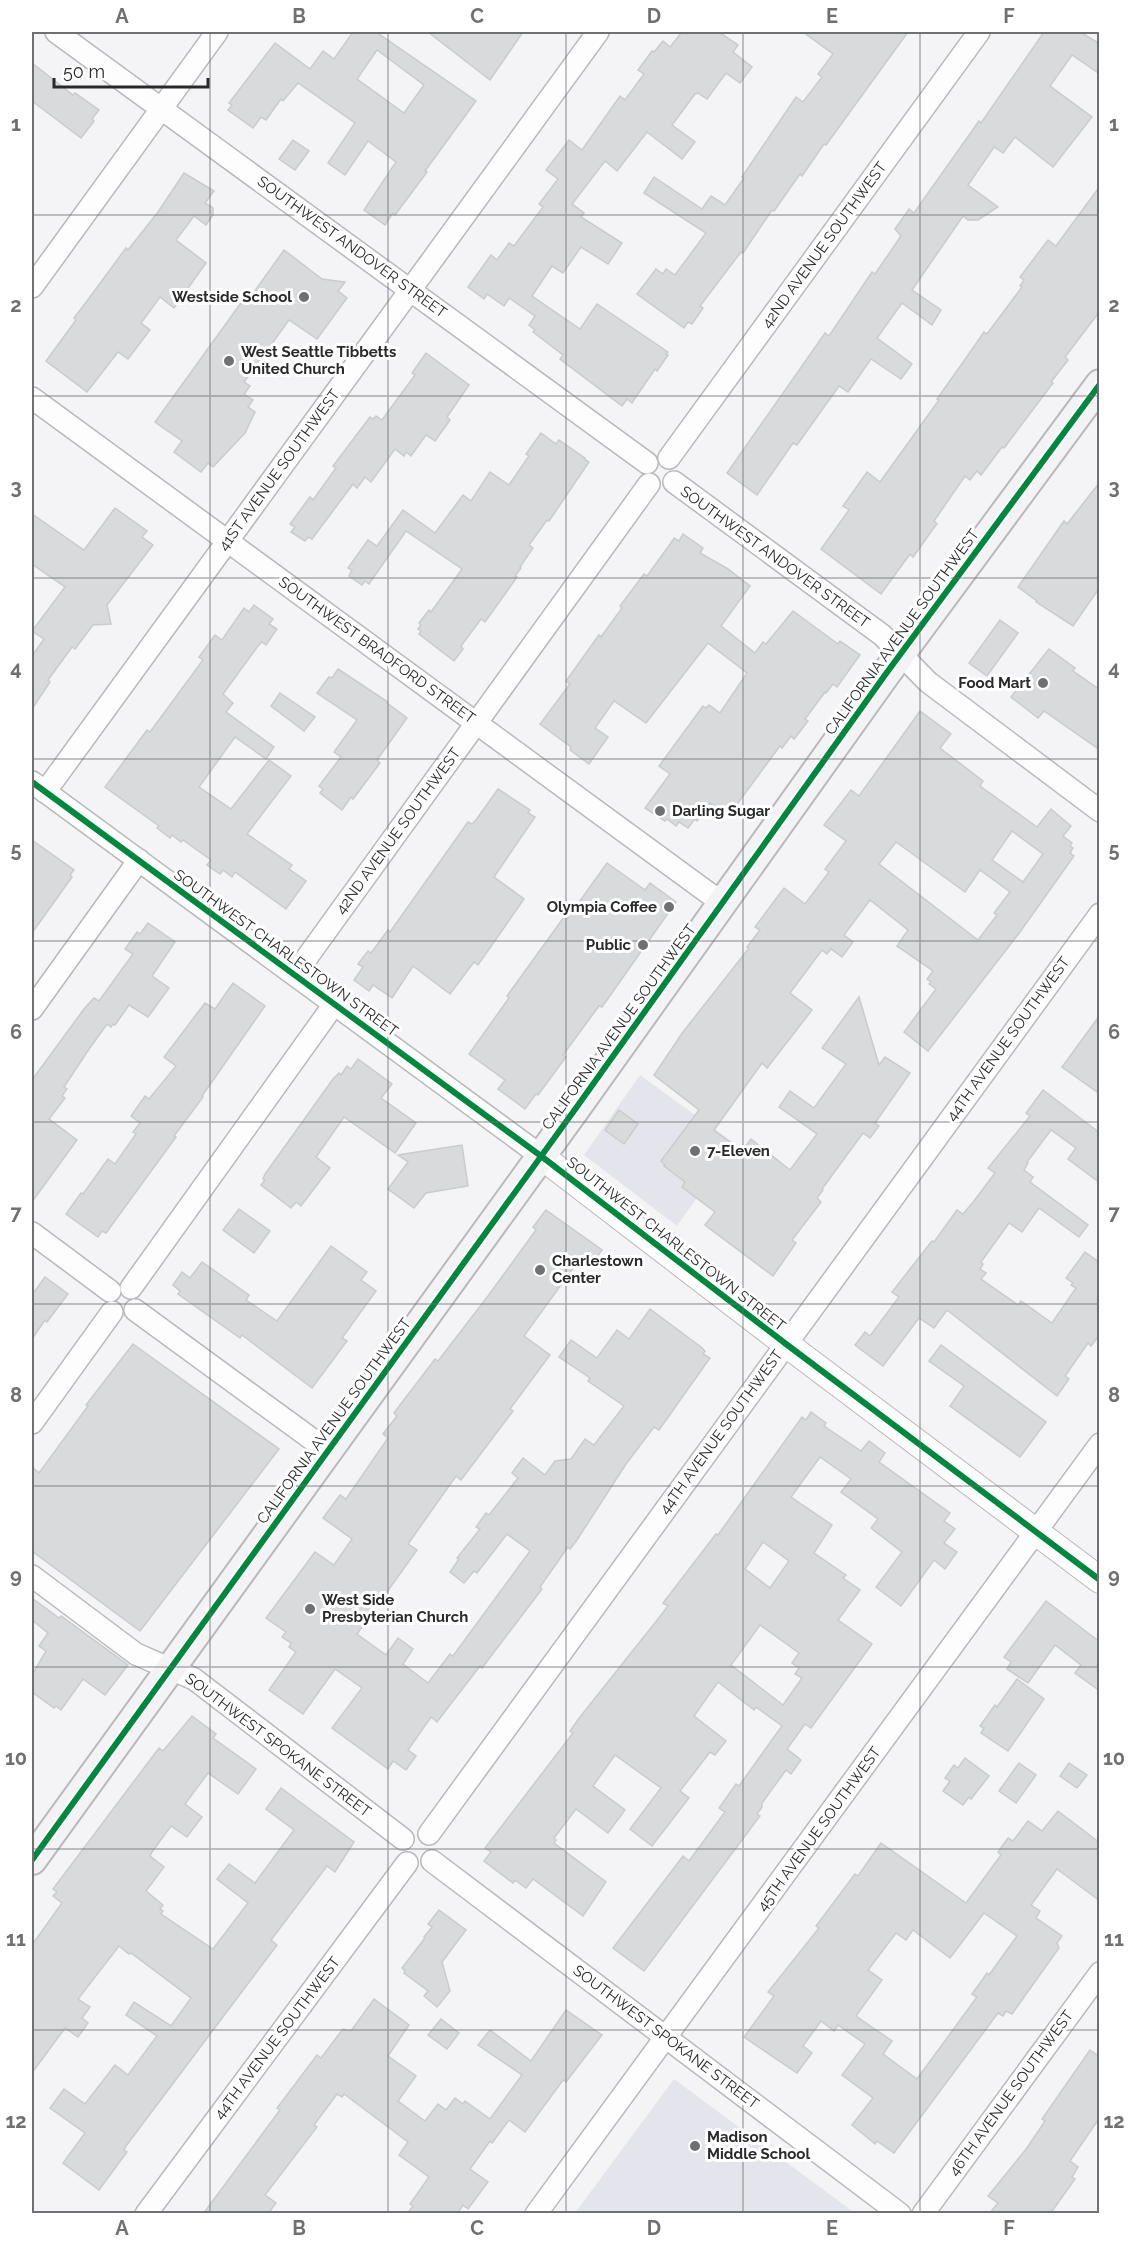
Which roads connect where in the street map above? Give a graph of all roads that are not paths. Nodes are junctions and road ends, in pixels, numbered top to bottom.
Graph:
1 (56, 32) edge
2 (218, 32) edge
3 (598, 32) edge
4 (979, 32) edge
5 (162, 108) junction
6 (32, 287) edge
7 (410, 290) junction
8 (1100, 384) edge
9 (32, 398) edge
10 (669, 458) junction
11 (647, 463) junction
12 (674, 482) junction
13 (649, 484) junction
14 (228, 541) junction
15 (900, 654) junction
16 (477, 723) junction
17 (38, 787) edge
18 (1100, 811) edge
19 (140, 860) junction
20 (722, 903) junction
21 (1100, 914) edge
22 (295, 974) junction
23 (335, 1004) junction
24 (32, 1009) edge
25 (541, 1156) junction
26 (32, 1233) edge
27 (131, 1288) junction
28 (110, 1291) junction
29 (135, 1310) junction
30 (112, 1312) junction
31 (786, 1344) junction
32 (32, 1423) edge
33 (1100, 1444) edge
34 (328, 1451) junction
35 (1036, 1532) junction
36 (32, 1576) edge
37 (1100, 1580) edge
38 (171, 1668) junction
39 (429, 1834) junction
40 (403, 1839) junction
41 (32, 1860) edge
42 (432, 1861) junction
43 (407, 1863) junction
44 (1100, 1973) edge
45 (667, 2037) junction
46 (146, 2214) edge
47 (536, 2214) edge
48 (900, 2214) edge
49 (923, 2214) edge

1 - 5 street, SOUTHWEST ANDOVER STREET
2 - 5 street
3 - 7 street, 41ST AVENUE SOUTHWEST
4 - 10 street, 42ND AVENUE SOUTHWEST
5 - 6 street
5 - 7 street, SOUTHWEST ANDOVER STREET
7 - 11 street, SOUTHWEST ANDOVER STREET
7 - 14 street, 41ST AVENUE SOUTHWEST
8 - 15 main road, CALIFORNIA AVENUE SOUTHWEST
9 - 14 street, SOUTHWEST BRADFORD STREET
10 - 11 street
10 - 12 street
11 - 13 street
12 - 13 street
12 - 15 street, SOUTHWEST ANDOVER STREET
13 - 16 street, 42ND AVENUE SOUTHWEST
14 - 16 street, SOUTHWEST BRADFORD STREET
14 - 17 street, 41ST AVENUE SOUTHWEST
15 - 18 street, SOUTHWEST ANDOVER STREET
15 - 20 main road, CALIFORNIA AVENUE SOUTHWEST
16 - 20 street, SOUTHWEST BRADFORD STREET
16 - 22 street, 42ND AVENUE SOUTHWEST
17 - 19 street, SOUTHWEST CHARLESTOWN STREET
19 - 22 street, SOUTHWEST CHARLESTOWN STREET
19 - 24 street
20 - 25 main road, CALIFORNIA AVENUE SOUTHWEST
21 - 31 street, 44TH AVENUE SOUTHWEST
22 - 23 street, SOUTHWEST CHARLESTOWN STREET
23 - 25 street, SOUTHWEST CHARLESTOWN STREET
23 - 27 street
25 - 31 street, SOUTHWEST CHARLESTOWN STREET
25 - 34 main road, CALIFORNIA AVENUE SOUTHWEST
26 - 28 street
27 - 28 street
27 - 29 street
28 - 30 street
29 - 30 street
29 - 34 street
30 - 32 street
31 - 35 street, SOUTHWEST CHARLESTOWN STREET
31 - 39 street, 44TH AVENUE SOUTHWEST
33 - 35 street, 45TH AVENUE SOUTHWEST
34 - 38 main road, CALIFORNIA AVENUE SOUTHWEST
35 - 37 street, SOUTHWEST CHARLESTOWN STREET
35 - 45 street, 45TH AVENUE SOUTHWEST
36 - 38 street, SOUTHWEST SPOKANE STREET
38 - 40 street, SOUTHWEST SPOKANE STREET
38 - 41 main road, CALIFORNIA AVENUE SOUTHWEST
39 - 40 street
39 - 42 street
40 - 43 street
42 - 43 street
42 - 45 street, SOUTHWEST SPOKANE STREET
43 - 46 street, 44TH AVENUE SOUTHWEST
44 - 49 street, 46TH AVENUE SOUTHWEST
45 - 47 street, 45TH AVENUE SOUTHWEST
45 - 48 street, SOUTHWEST SPOKANE STREET

